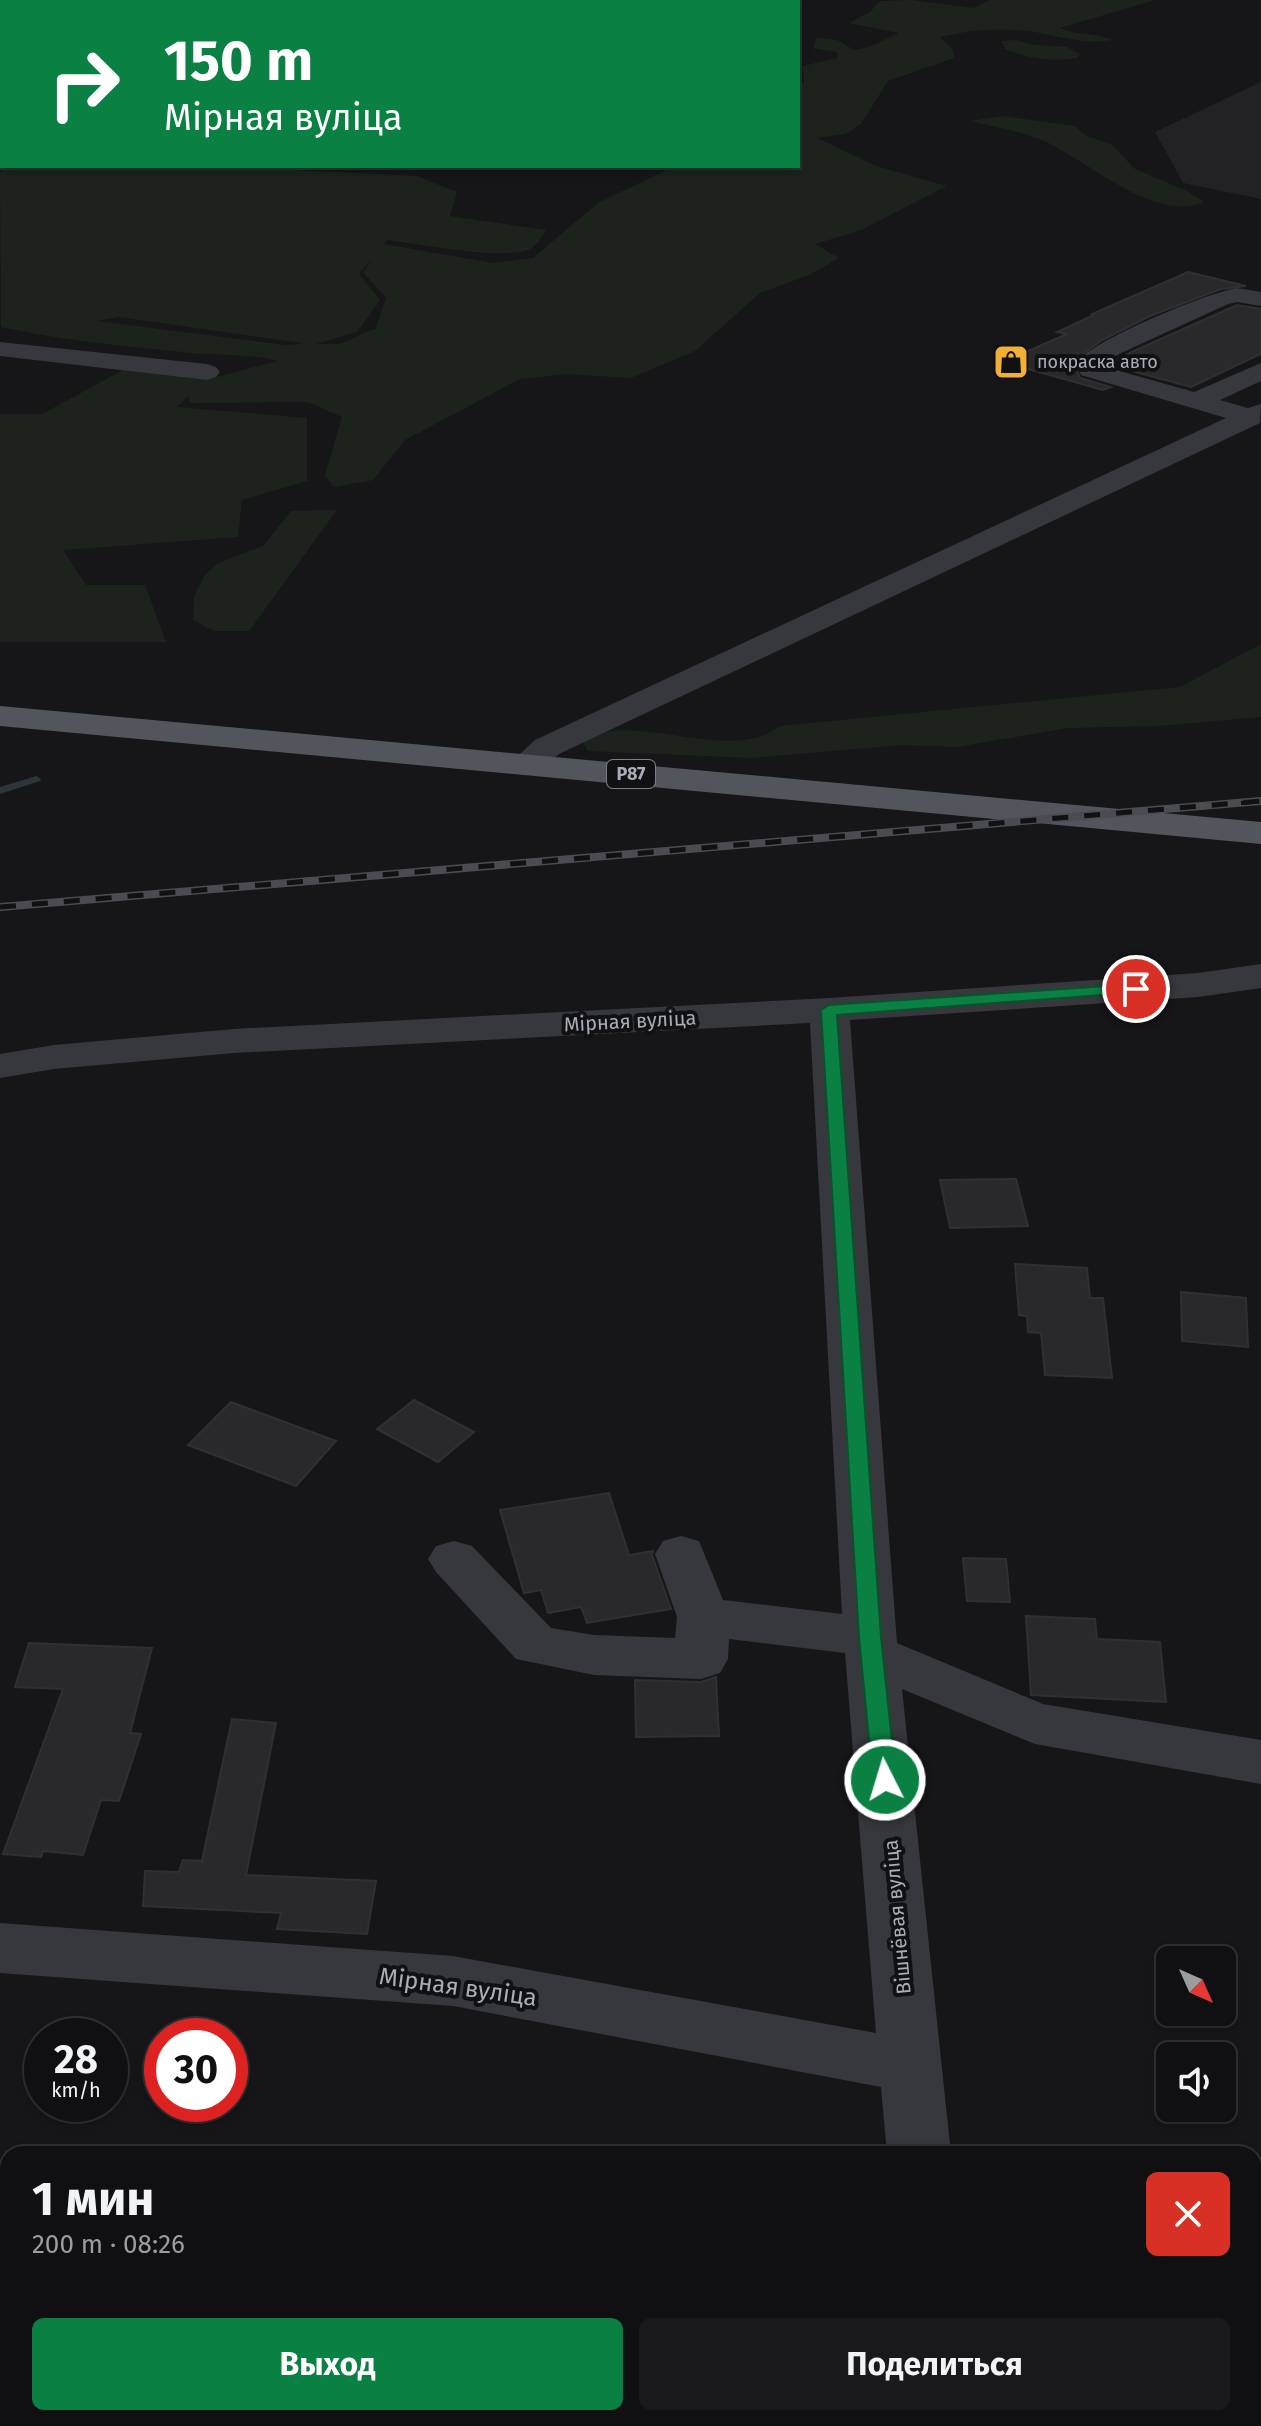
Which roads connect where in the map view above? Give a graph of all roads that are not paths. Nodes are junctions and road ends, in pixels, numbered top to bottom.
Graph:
1 (1261, 299) edge
2 (0, 349) edge
3 (1261, 371) edge
4 (207, 372) dead end
5 (1198, 400) junction
6 (1256, 415) edge
7 (0, 716) edge
8 (525, 765) junction
9 (1261, 833) edge
10 (1261, 976) edge
11 (829, 1010) junction
12 (0, 1066) edge
13 (681, 1554) dead end
14 (454, 1559) dead end
15 (703, 1617) junction
16 (871, 1646) junction
17 (1261, 1762) edge
18 (0, 1948) edge
19 (912, 2066) junction
20 (918, 2146) edge

1 - 5 street
2 - 4 street
3 - 5 street
5 - 6 street
6 - 8 street
7 - 8 main road, Р87
8 - 9 main road, Р87
10 - 11 street, Мірная вуліца
11 - 12 street, Мірная вуліца
11 - 16 street, Вішнёвая вуліца
13 - 15 street
14 - 15 street
15 - 16 street
16 - 17 street
16 - 19 street, Вішнёвая вуліца
18 - 19 street, Мірная вуліца
19 - 20 street, Вішнёвая вуліца

